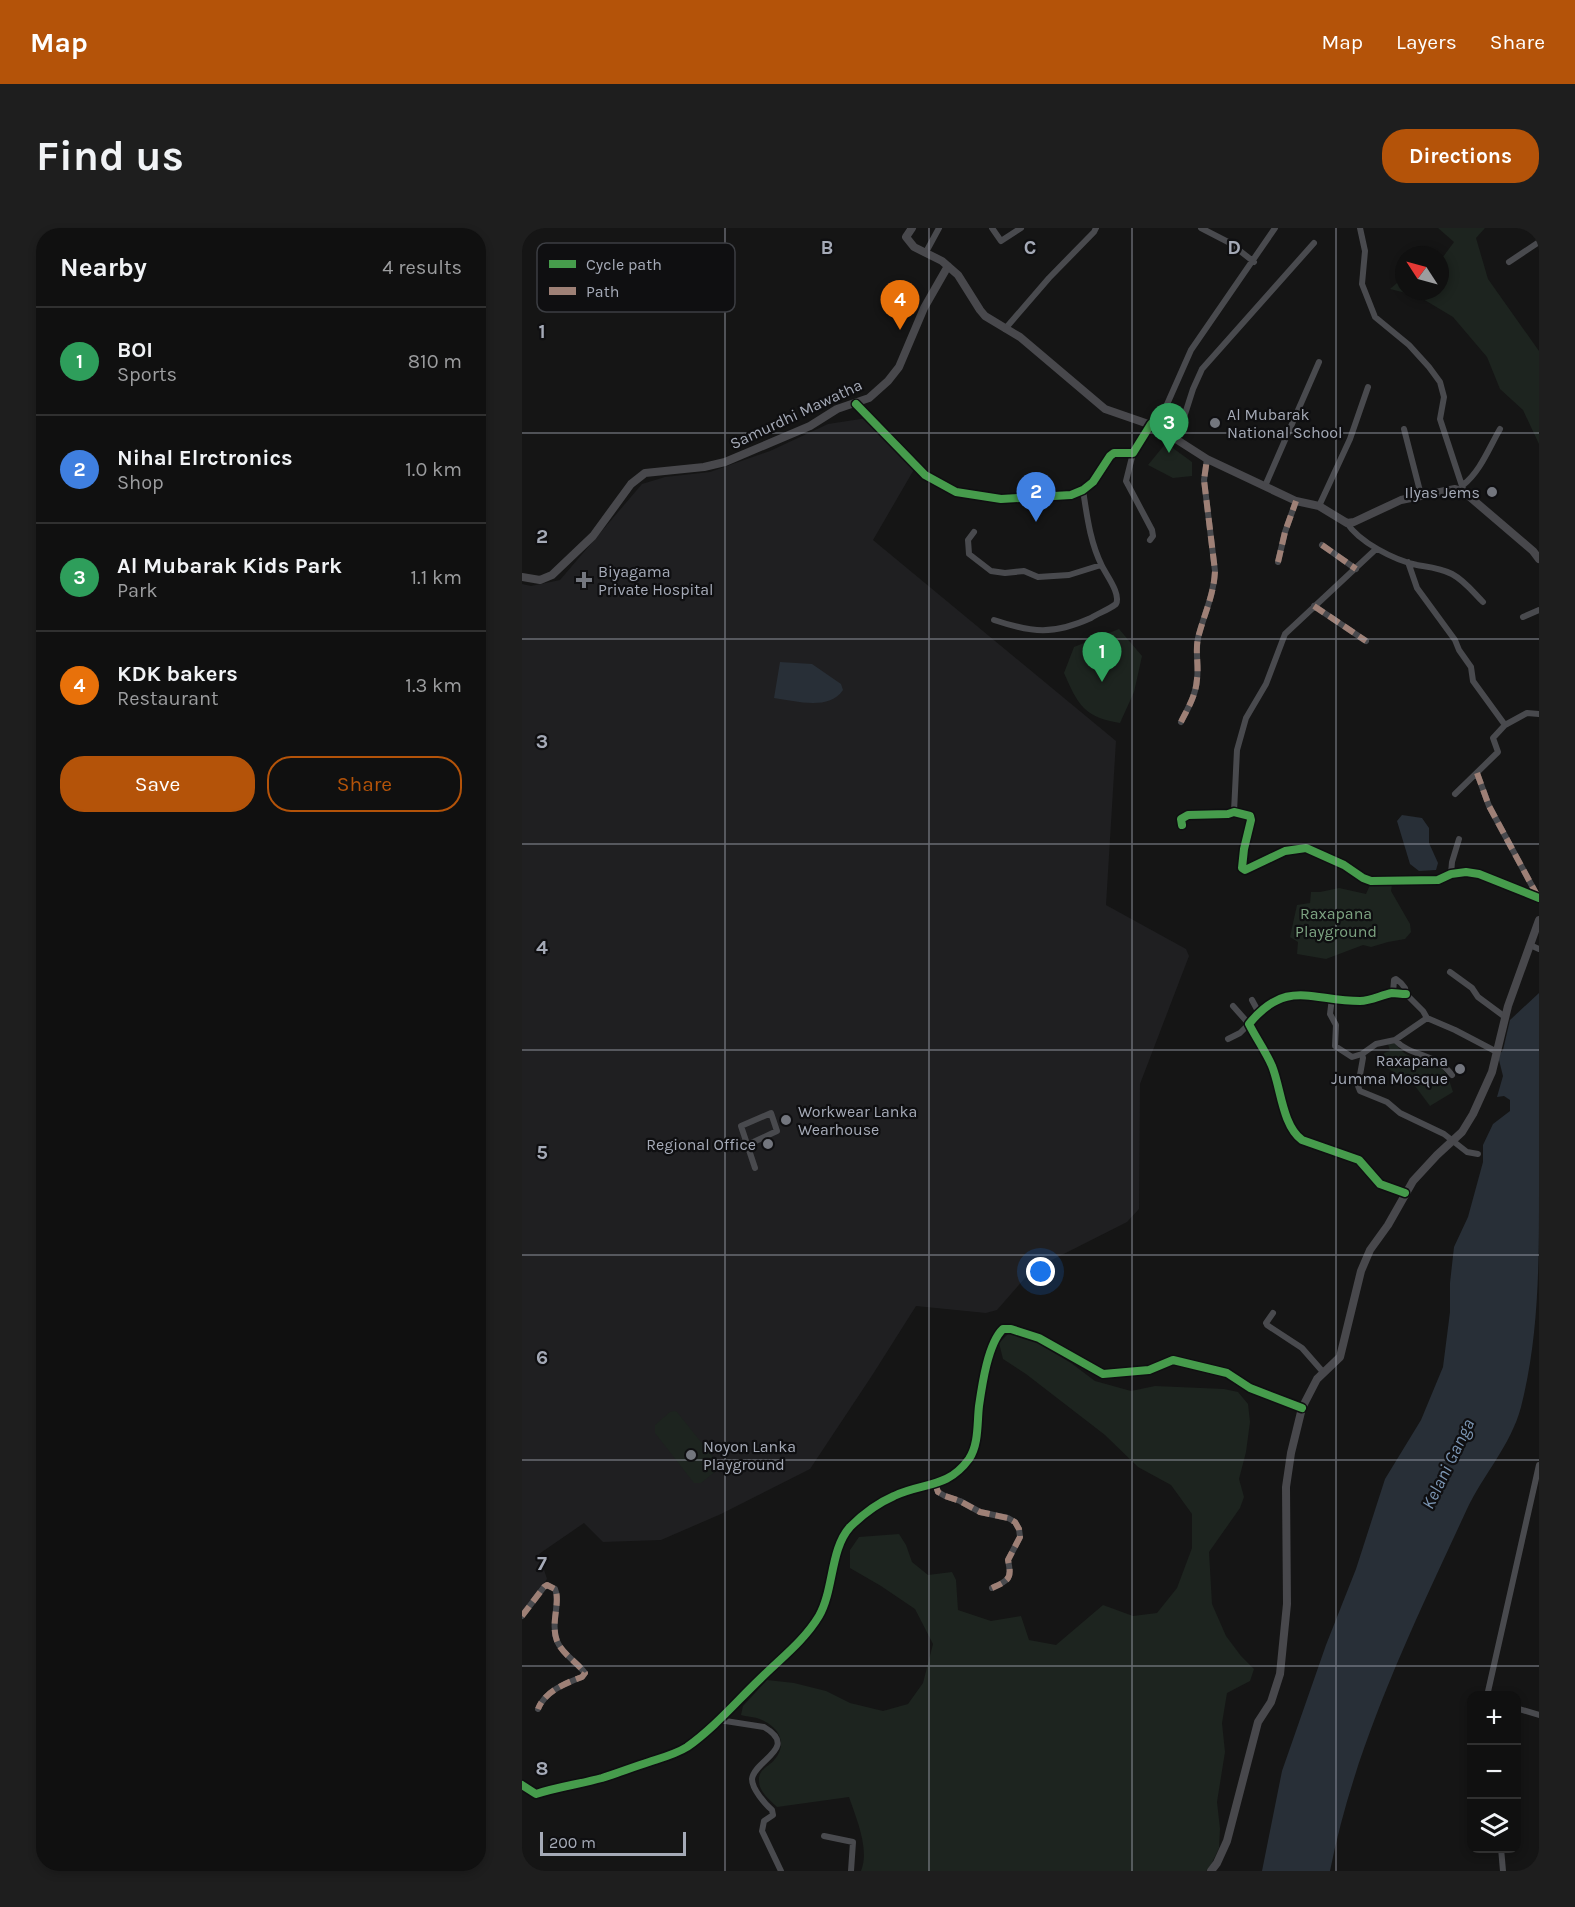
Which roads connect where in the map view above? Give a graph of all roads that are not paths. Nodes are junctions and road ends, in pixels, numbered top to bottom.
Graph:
1 (902, 228) edge
2 (912, 228) edge
3 (939, 228) edge
4 (992, 228) edge
5 (1021, 228) edge
6 (1096, 228) edge
7 (1201, 228) edge
8 (1275, 228) edge
9 (1360, 228) edge
10 (906, 237) junction
11 (1539, 242) edge
12 (1314, 243) dead end
13 (926, 252) junction
14 (1254, 262) junction
15 (1509, 262) dead end
16 (948, 266) junction
17 (1005, 329) junction
18 (1319, 362) dead end
19 (1368, 387) dead end
20 (856, 404) junction
21 (1154, 426) junction
22 (1404, 429) dead end
23 (1500, 429) dead end
24 (1178, 439) junction
25 (1133, 453) junction
26 (1207, 459) junction
27 (1265, 486) junction
28 (1464, 488) junction
29 (1083, 490) junction
30 (1421, 495) junction
31 (1296, 501) junction
32 (1319, 506) junction
33 (1347, 523) junction
34 (974, 532) dead end
35 (1150, 540) dead end
36 (1322, 545) dead end
37 (1377, 549) junction
38 (1539, 559) edge
39 (1278, 562) dead end
40 (1408, 562) junction
41 (1101, 565) junction
42 (1356, 569) junction
43 (522, 577) edge
44 (1483, 602) dead end
45 (1314, 606) junction
46 (1539, 610) edge
47 (1523, 617) dead end
48 (994, 620) dead end
49 (1366, 640) dead end
50 (1539, 714) edge
51 (1181, 722) dead end
52 (1505, 725) junction
53 (1477, 773) junction
54 (1455, 795) dead end
55 (1234, 812) junction
56 (1182, 825) dead end
57 (1459, 839) dead end
58 (1451, 874) junction
59 (1538, 898) edge
60 (1539, 920) edge
61 (1535, 947) edge
62 (1450, 972) dead end
63 (1393, 993) junction
64 (1406, 994) junction
65 (1332, 998) junction
66 (1252, 999) dead end
67 (1233, 1006) dead end
68 (1259, 1013) junction
69 (1505, 1017) junction
70 (1427, 1018) junction
71 (1249, 1024) junction
72 (1228, 1039) dead end
73 (1395, 1040) junction
74 (1497, 1052) junction
75 (1362, 1054) junction
76 (1452, 1075) dead end
77 (1453, 1141) junction
78 (747, 1145) junction
79 (1478, 1154) dead end
80 (755, 1168) dead end
81 (1405, 1193) junction
82 (1273, 1313) dead end
83 (1323, 1372) junction
84 (1302, 1408) junction
85 (1539, 1465) edge
86 (935, 1483) junction
87 (992, 1588) dead end
88 (522, 1616) edge
89 (1487, 1691) edge
90 (538, 1709) dead end
91 (1521, 1709) edge
92 (1539, 1715) edge
93 (719, 1720) junction
94 (522, 1785) edge
95 (824, 1836) dead end
96 (1501, 1853) edge
97 (781, 1871) edge
98 (851, 1871) edge
99 (1211, 1871) edge
100 (1503, 1871) edge

1 - 10 main road
2 - 10 main road
3 - 13 street
4 - 5 street
6 - 17 street
7 - 14 street
8 - 14 street
9 - 28 street
10 - 13 main road
11 - 15 street
12 - 24 street
13 - 16 main road
14 - 21 street
16 - 17 main road
16 - 20 main road, Samurdhi Mawatha
17 - 21 main road
18 - 27 street
19 - 32 street
20 - 29 street
20 - 43 main road, Samurdhi Mawatha
21 - 24 main road
21 - 25 street
22 - 30 street
23 - 28 street
24 - 26 main road
25 - 29 street
25 - 35 street
26 - 27 main road
26 - 51 street
27 - 31 main road
28 - 30 main road
28 - 38 main road
29 - 41 street
30 - 33 main road
31 - 32 main road
31 - 39 street
32 - 33 main road
33 - 37 street
34 - 41 street
36 - 42 street
37 - 40 street
37 - 42 street
40 - 44 street
40 - 52 street
41 - 48 street
42 - 45 street
45 - 49 street
45 - 55 street
46 - 47 street
50 - 52 street
52 - 53 street
53 - 54 street
53 - 59 street
55 - 56 street
55 - 58 street
57 - 58 street
58 - 59 street
60 - 61 main road
61 - 69 main road
62 - 69 street
63 - 64 street
63 - 64 street
63 - 65 street
64 - 70 street
65 - 68 street
65 - 75 street
66 - 68 street
67 - 71 street
68 - 71 street
69 - 74 main road
70 - 73 street
70 - 74 street
71 - 72 street
71 - 81 street
73 - 75 street
73 - 76 street
74 - 77 main road
75 - 77 street
77 - 79 street
77 - 81 main road
78 - 78 street
78 - 80 street
81 - 83 main road
82 - 83 street
83 - 84 main road
84 - 86 street
84 - 99 main road
85 - 89 street
86 - 87 street
86 - 93 street
88 - 90 street
91 - 92 street
93 - 94 street
93 - 97 street
95 - 98 street
96 - 100 street

